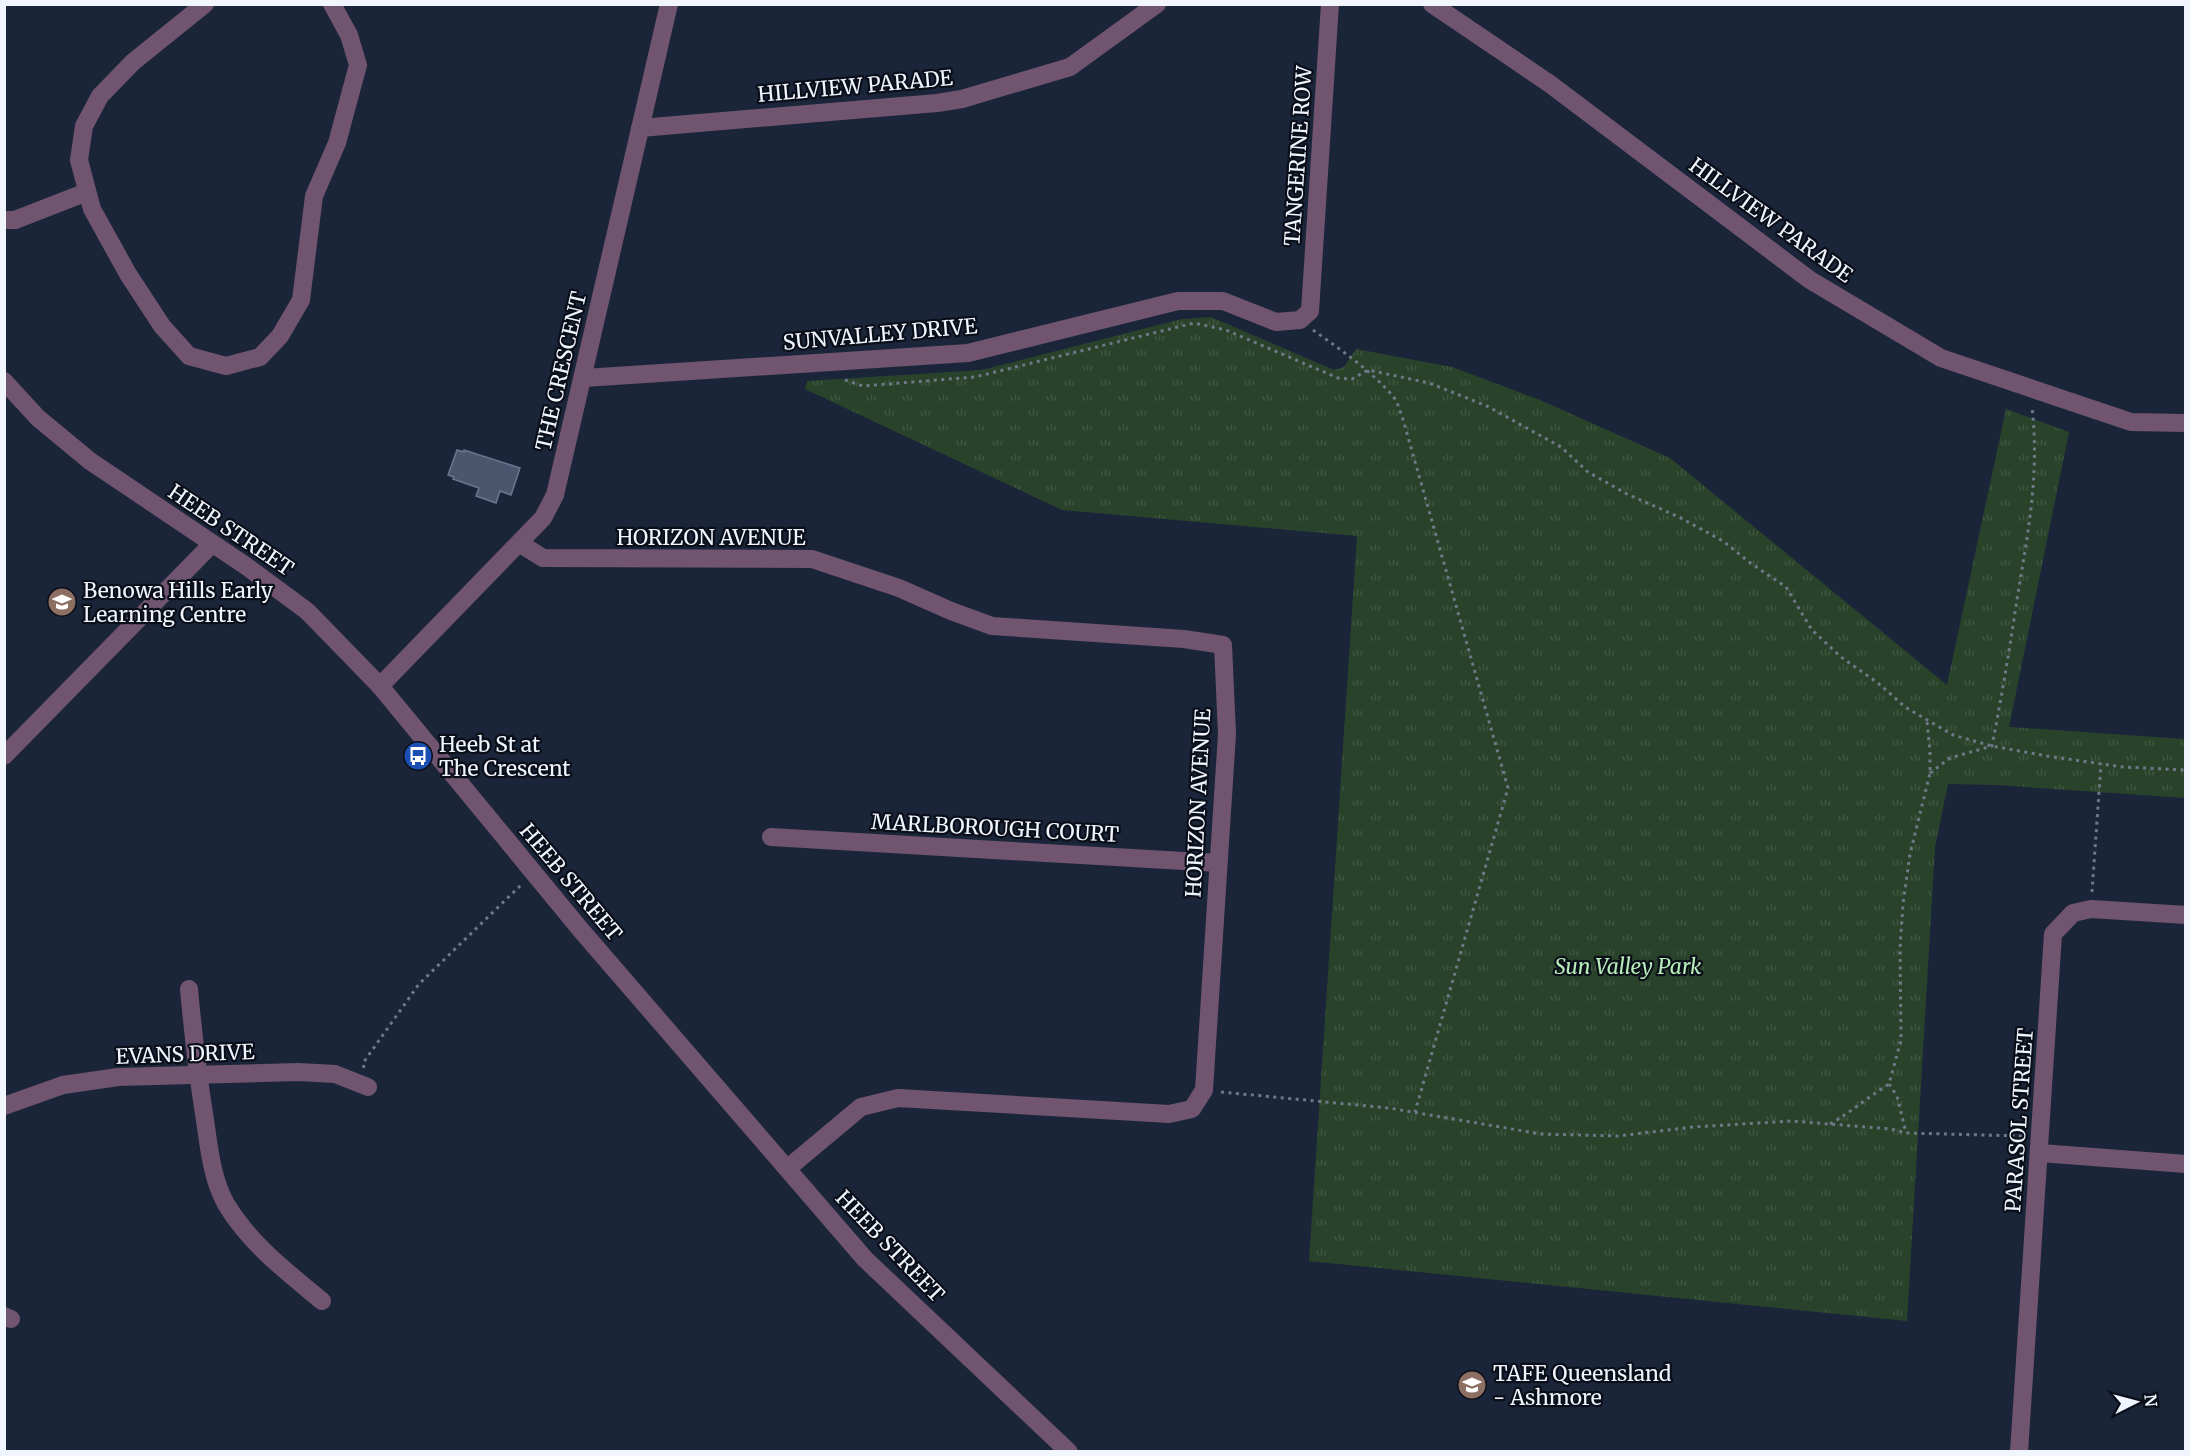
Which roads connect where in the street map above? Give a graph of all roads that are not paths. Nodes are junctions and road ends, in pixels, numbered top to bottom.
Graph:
1 (205, 4) edge
2 (332, 4) edge
3 (669, 4) edge
4 (1157, 4) edge
5 (1330, 4) edge
6 (1432, 4) edge
7 (640, 128) junction
8 (87, 192) junction
9 (4, 220) edge
10 (1305, 315) joint
11 (584, 378) junction
12 (4, 381) edge
13 (2186, 423) edge
14 (519, 543) junction
15 (212, 544) junction
16 (380, 686) junction
17 (4, 756) edge
18 (771, 837) dead end
19 (1218, 863) junction
20 (2186, 915) edge
21 (189, 989) dead end
22 (198, 1075) junction
23 (368, 1087) road end
24 (4, 1106) edge
25 (2040, 1144) junction
26 (2186, 1164) edge
27 (788, 1168) junction
28 (322, 1301) dead end
29 (1069, 1452) edge
30 (2019, 1452) edge

1 - 8 street
2 - 8 street
3 - 7 street, THE CRESCENT
4 - 7 street, HILLVIEW PARADE
5 - 10 street, TANGERINE ROW
6 - 13 street, HILLVIEW PARADE
7 - 11 street, THE CRESCENT
8 - 9 street
10 - 11 street, SUNVALLEY DRIVE
11 - 14 street, THE CRESCENT
12 - 15 street, HEEB STREET
14 - 16 street, THE CRESCENT
14 - 19 street, HORIZON AVENUE
15 - 16 street, HEEB STREET
15 - 17 street
16 - 27 street, HEEB STREET
18 - 19 street, MARLBOROUGH COURT
19 - 27 street, HORIZON AVENUE
20 - 25 street, PARASOL STREET
21 - 22 street
22 - 23 street, EVANS DRIVE
22 - 24 street, EVANS DRIVE
22 - 28 street
25 - 26 street
25 - 30 street, PARASOL STREET
27 - 29 street, HEEB STREET

